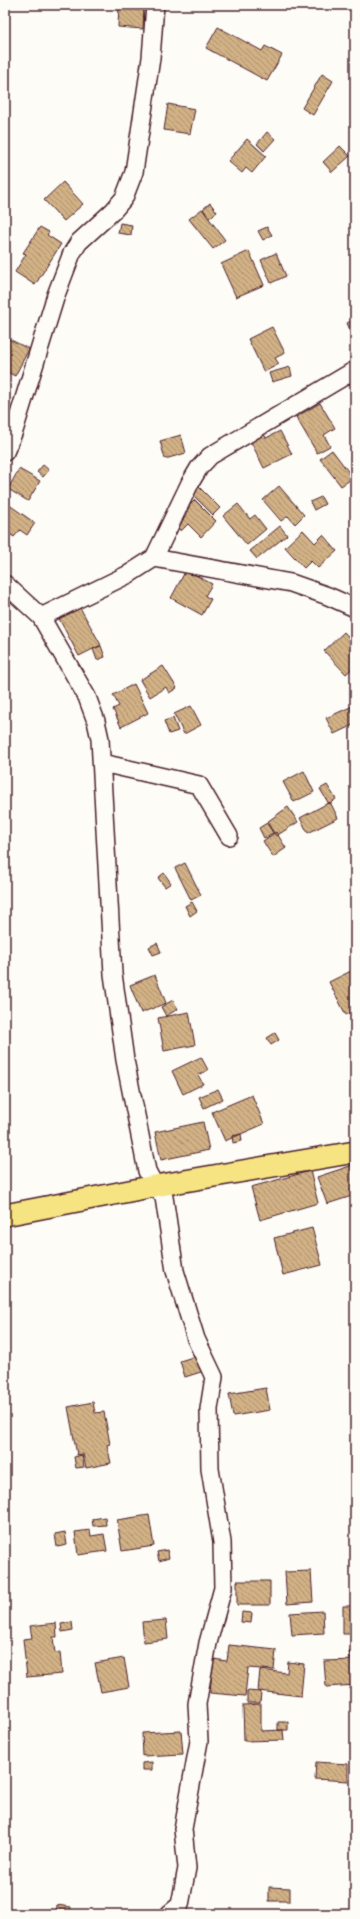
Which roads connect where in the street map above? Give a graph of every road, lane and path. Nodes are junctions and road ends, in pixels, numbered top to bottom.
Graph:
1 (155, 5) edge
2 (355, 370) edge
3 (5, 452) edge
4 (154, 558) junction
5 (5, 584) edge
6 (355, 608) edge
7 (41, 617) junction
8 (102, 763) junction
9 (229, 836) dead end
10 (355, 1152) edge
11 (155, 1186) junction
12 (5, 1215) edge
13 (169, 1914) edge

1 - 3 street
2 - 4 street
4 - 6 street
4 - 7 street
5 - 7 street
7 - 8 street
8 - 9 street
8 - 11 street
10 - 11 main road
11 - 12 main road
11 - 13 street

